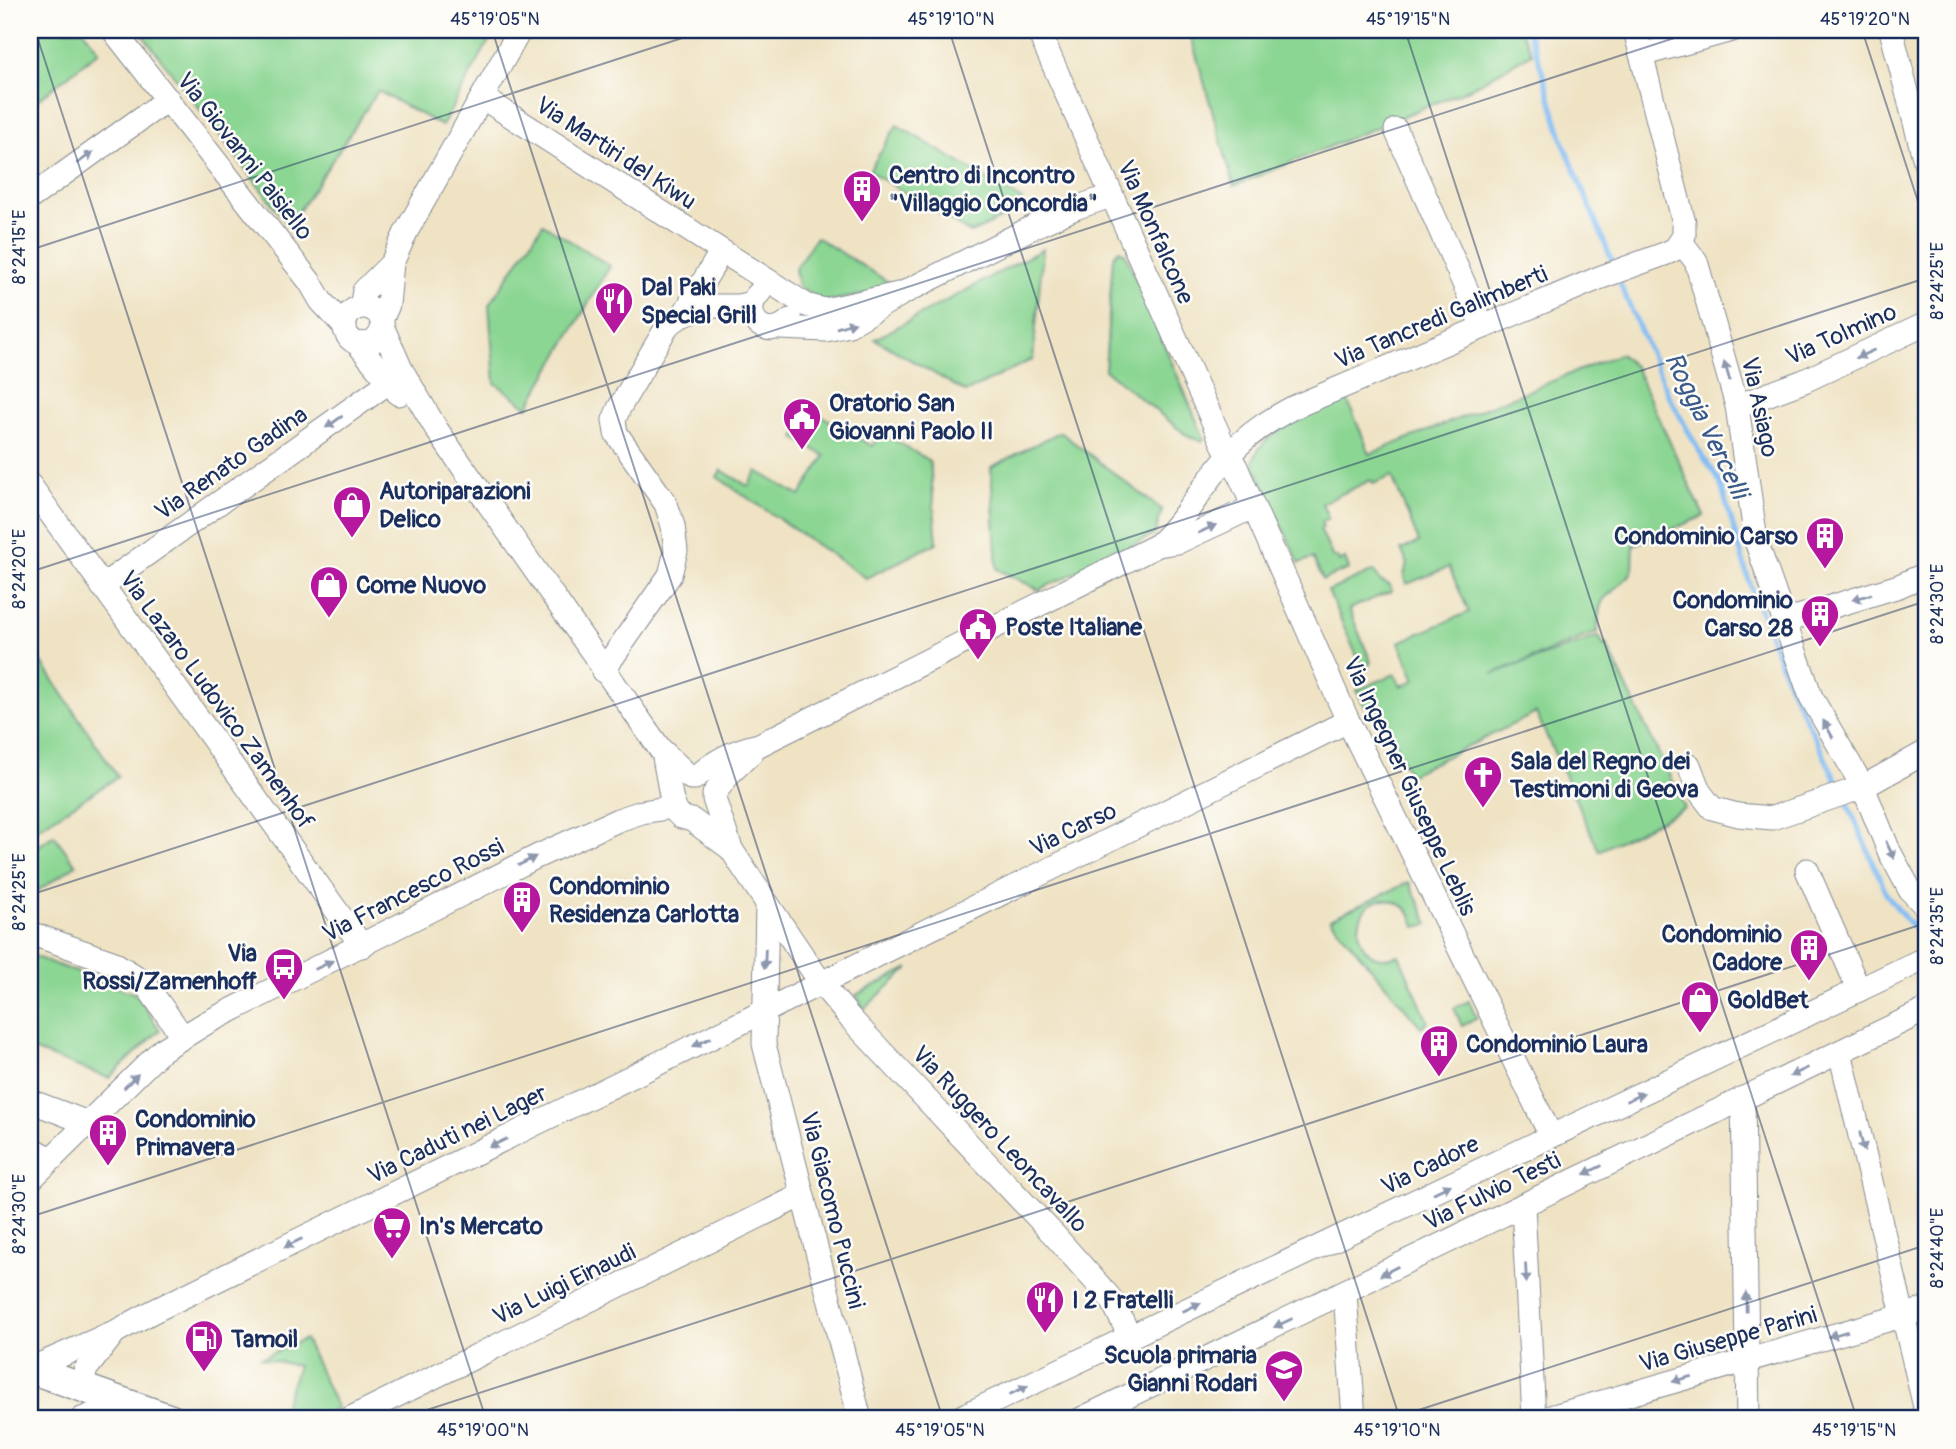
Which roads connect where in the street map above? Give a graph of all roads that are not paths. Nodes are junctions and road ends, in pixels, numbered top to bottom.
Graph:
1 (113, 30) edge
2 (520, 30) edge
3 (1038, 30) edge
4 (1635, 30) edge
5 (1732, 30) edge
6 (1891, 30) edge
7 (1641, 55) junction
8 (482, 98) junction
9 (168, 99) junction
10 (1396, 130) dead end
11 (1926, 166) edge
12 (33, 188) edge
13 (1111, 196) junction
14 (1681, 242) junction
15 (725, 255) junction
16 (392, 263) junction
17 (903, 293) junction
18 (769, 295) junction
19 (684, 314) junction
20 (355, 321) junction
21 (382, 323) junction
22 (1926, 324) edge
23 (770, 327) junction
24 (1483, 327) junction
25 (389, 382) junction
26 (1737, 406) junction
27 (437, 430) junction
28 (1229, 455) junction
29 (30, 485) edge
30 (1254, 507) junction
31 (1158, 545) junction
32 (1926, 574) edge
33 (103, 586) junction
34 (1785, 621) junction
35 (603, 671) junction
36 (1348, 721) junction
37 (759, 745) junction
38 (663, 752) junction
39 (1926, 752) edge
40 (1689, 765) dead end
41 (693, 778) junction
42 (1849, 792) junction
43 (714, 797) junction
44 (672, 801) junction
45 (692, 820) junction
46 (731, 849) junction
47 (1807, 870) dead end
48 (767, 905) junction
49 (1926, 907) edge
50 (30, 933) edge
51 (362, 946) junction
52 (1926, 958) edge
53 (821, 983) junction
54 (1859, 990) junction
55 (1926, 1010) edge
56 (763, 1012) junction
57 (183, 1037) junction
58 (1840, 1052) junction
59 (1743, 1098) junction
60 (30, 1101) edge
61 (88, 1123) junction
62 (1551, 1136) junction
63 (30, 1148) edge
64 (51, 1159) junction
65 (30, 1180) edge
66 (802, 1195) junction
67 (1523, 1205) junction
68 (1345, 1293) junction
69 (1926, 1309) edge
70 (1903, 1315) junction
71 (115, 1332) junction
72 (1130, 1337) junction
73 (1747, 1360) junction
74 (30, 1369) edge
75 (81, 1387) junction
76 (123, 1403) junction
77 (1926, 1410) edge
78 (1102, 1414) edge
79 (82, 1419) edge
80 (171, 1419) edge
81 (349, 1419) edge
82 (860, 1419) edge
83 (957, 1419) edge
84 (1081, 1419) edge
85 (1354, 1419) edge
86 (1534, 1419) edge
87 (1544, 1419) edge
88 (1748, 1419) edge

1 - 9 street, Via Giovanni Paisiello
2 - 8 street
3 - 13 street, Via Monfalcone
4 - 7 street
5 - 7 street
6 - 11 street
7 - 14 street
8 - 15 street, Via Martiri del Kiwu
8 - 16 street
12 -> 9 street
9 - 20 street, Via Giovanni Paisiello
10 - 24 street
13 - 17 street, Via Martiri del Kiwu
13 - 28 street, Via Monfalcone
14 - 24 street, Via Tancredi Galimberti
26 -> 14 street, Via Asiago
15 - 18 street, Via Martiri del Kiwu
15 - 19 street
16 - 20 street
16 - 21 street
17 - 18 street, Via Martiri del Kiwu
23 -> 17 street, Via Martiri del Kiwu
18 - 19 street, Via Martiri del Kiwu
18 - 23 street, Via Martiri del Kiwu
18 - 23 street
19 - 23 street, Via Martiri del Kiwu
19 - 35 street
20 - 21 street
20 - 21 street
20 - 25 street
21 - 27 street
22 -> 26 street, Via Tolmino
24 - 28 street, Via Tancredi Galimberti
25 - 27 street
25 -> 33 street, Via Renato Gadina
26 - 34 street, Via Asiago
27 - 35 street
28 - 30 street, Via Ingegner Giuseppe Leblis
28 - 31 street, Via Tancredi Galimberti
29 - 33 street, Via Lazaro Ludovico Zamenhof
31 -> 30 street
30 - 36 street, Via Ingegner Giuseppe Leblis
31 - 37 street
32 -> 34 street
33 - 51 street, Via Lazaro Ludovico Zamenhof
42 -> 34 street, Via Asiago
35 - 38 street
36 - 53 street, Via Carso
36 - 62 street, Via Ingegner Giuseppe Leblis
37 - 41 street
37 - 43 street
38 - 41 street
38 - 44 street
39 - 42 street
40 - 42 street
41 - 43 street
41 - 44 street
42 -> 49 street, Via Asiago
43 - 45 street
43 - 46 street
44 - 45 street
51 -> 44 street, Via Francesco Rossi
45 - 46 street
46 - 48 street, Via Ruggero Leoncavallo
47 - 54 street
48 - 53 street, Via Ruggero Leoncavallo
48 -> 56 street, Via Giacomo Puccini
50 - 57 street
57 -> 51 street, Via Francesco Rossi
52 - 54 street, Via Cadore
53 - 56 street, Via Caduti nei Lager
53 - 72 street, Via Ruggero Leoncavallo
62 -> 54 street, Via Cadore
55 - 58 street, Via Fulvio Testi
56 - 66 street, Via Giacomo Puccini
56 -> 71 street, Via Caduti nei Lager
61 -> 57 street, Via Francesco Rossi
58 -> 59 street, Via Fulvio Testi
58 -> 70 street
59 -> 67 street, Via Fulvio Testi
73 -> 59 street
60 - 61 street
61 - 64 street, Via Francesco Rossi
72 -> 62 street, Via Cadore
63 - 64 street
64 - 65 street, Via Francesco Rossi
66 - 81 street, Via Luigi Einaudi
66 - 82 street, Via Giacomo Puccini
67 -> 68 street, Via Fulvio Testi
67 -> 86 street
68 -> 78 street, Via Fulvio Testi
68 - 85 street
69 - 70 street, Via Giuseppe Parini
70 -> 73 street, Via Giuseppe Parini
70 - 77 street
71 - 74 street, Via Caduti nei Lager
71 - 75 street, Via Caduti nei Lager
83 -> 72 street, Via Cadore
73 -> 87 street, Via Giuseppe Parini
73 - 88 street
74 - 75 main road
75 - 76 main road
76 - 79 street
76 - 80 main road
78 - 84 street, Via Fulvio Testi

